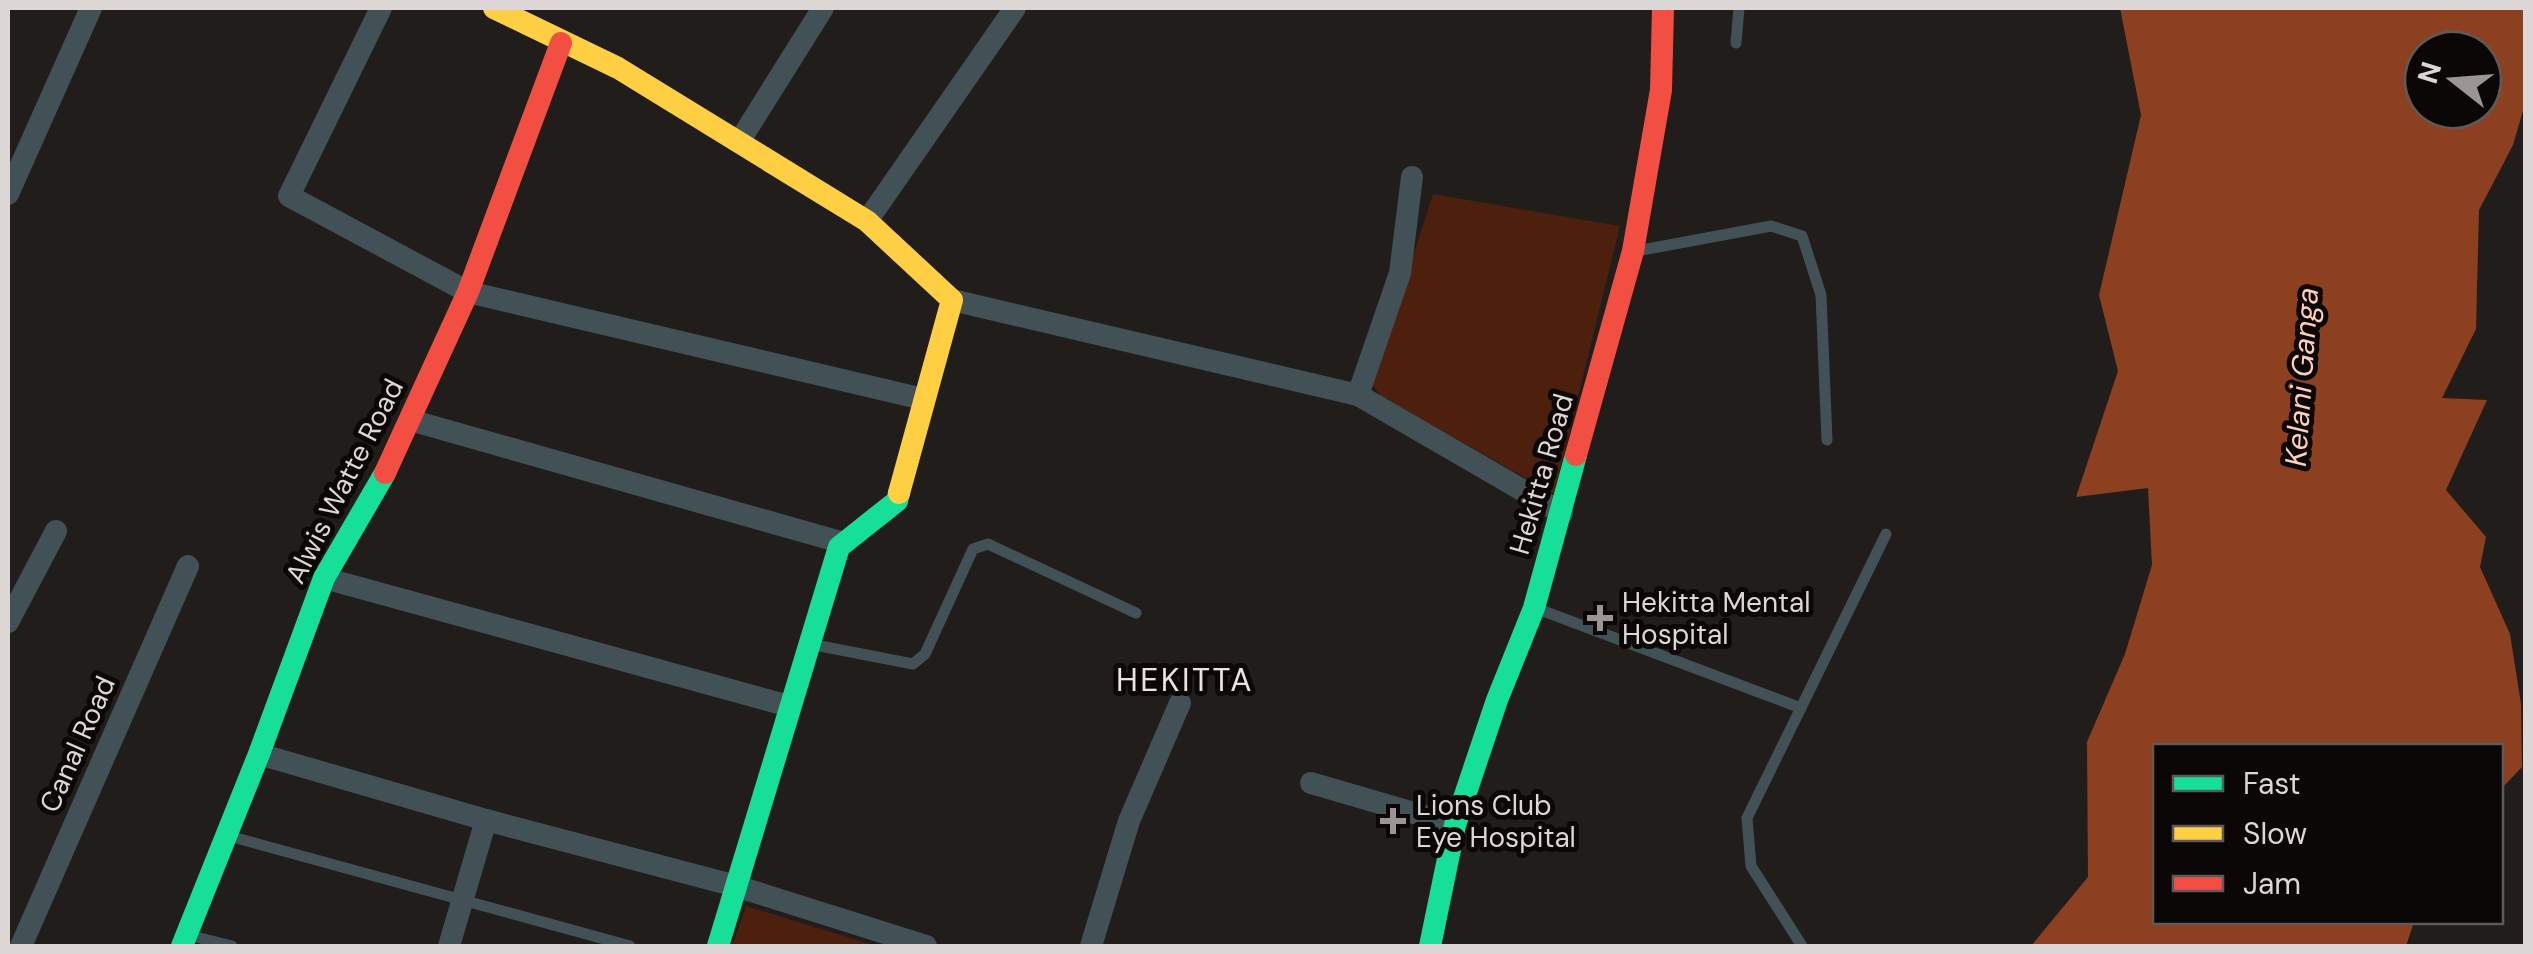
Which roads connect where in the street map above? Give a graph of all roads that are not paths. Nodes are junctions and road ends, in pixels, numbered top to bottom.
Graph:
1 (91, 8) edge
2 (381, 8) edge
3 (494, 8) edge
4 (823, 8) edge
5 (1015, 8) edge
6 (1663, 8) edge
7 (1739, 8) edge
8 (561, 43) junction
9 (1736, 43) dead end
10 (739, 142) junction
11 (1412, 178) dead end
12 (8, 194) edge
13 (868, 221) junction
14 (1633, 252) junction
15 (468, 292) junction
16 (952, 300) junction
17 (1358, 395) junction
18 (923, 399) junction
19 (410, 420) junction
20 (1827, 440) dead end
21 (1562, 513) junction
22 (56, 530) dead end
23 (1886, 534) dead end
24 (844, 543) junction
25 (188, 566) dead end
26 (324, 578) junction
27 (1534, 608) junction
28 (1136, 613) dead end
29 (8, 622) edge
30 (810, 644) junction
31 (1180, 703) dead end
32 (790, 706) junction
33 (1801, 708) junction
34 (260, 754) junction
35 (1311, 784) dead end
36 (486, 820) junction
37 (1455, 825) junction
38 (227, 836) junction
39 (736, 886) junction
40 (463, 899) junction
41 (184, 940) edge
42 (21, 946) edge
43 (232, 946) edge
44 (449, 946) edge
45 (630, 946) edge
46 (718, 946) edge
47 (926, 946) edge
48 (1091, 946) edge
49 (1430, 946) edge
50 (1802, 946) edge

1 - 12 street
2 - 15 street
3 - 8 street
4 - 10 street
5 - 13 street
6 - 14 street, Hekitta Road
7 - 9 lane
8 - 10 street
8 - 15 street, Alwis Watte Road
10 - 13 street
11 - 17 street
13 - 16 street
14 - 20 lane
14 - 21 street, Hekitta Road
15 - 18 street
15 - 19 street, Alwis Watte Road
16 - 17 street
16 - 18 street
17 - 21 street
18 - 24 street
19 - 24 street
19 - 26 street, Alwis Watte Road
21 - 27 street, Hekitta Road
22 - 29 street
23 - 33 lane
24 - 30 street
25 - 42 street, Canal Road
26 - 32 street
26 - 34 street, Alwis Watte Road
27 - 33 lane
27 - 37 street, Hekitta Road
28 - 30 lane
30 - 32 street
31 - 48 street
32 - 39 street
33 - 50 lane
34 - 36 street
34 - 38 street, Alwis Watte Road
35 - 37 street
36 - 39 street
36 - 40 street
37 - 49 street, Hekitta Road
38 - 40 lane
38 - 41 street, Alwis Watte Road
39 - 46 street
39 - 47 street
40 - 44 street
40 - 45 lane
41 - 43 lane

